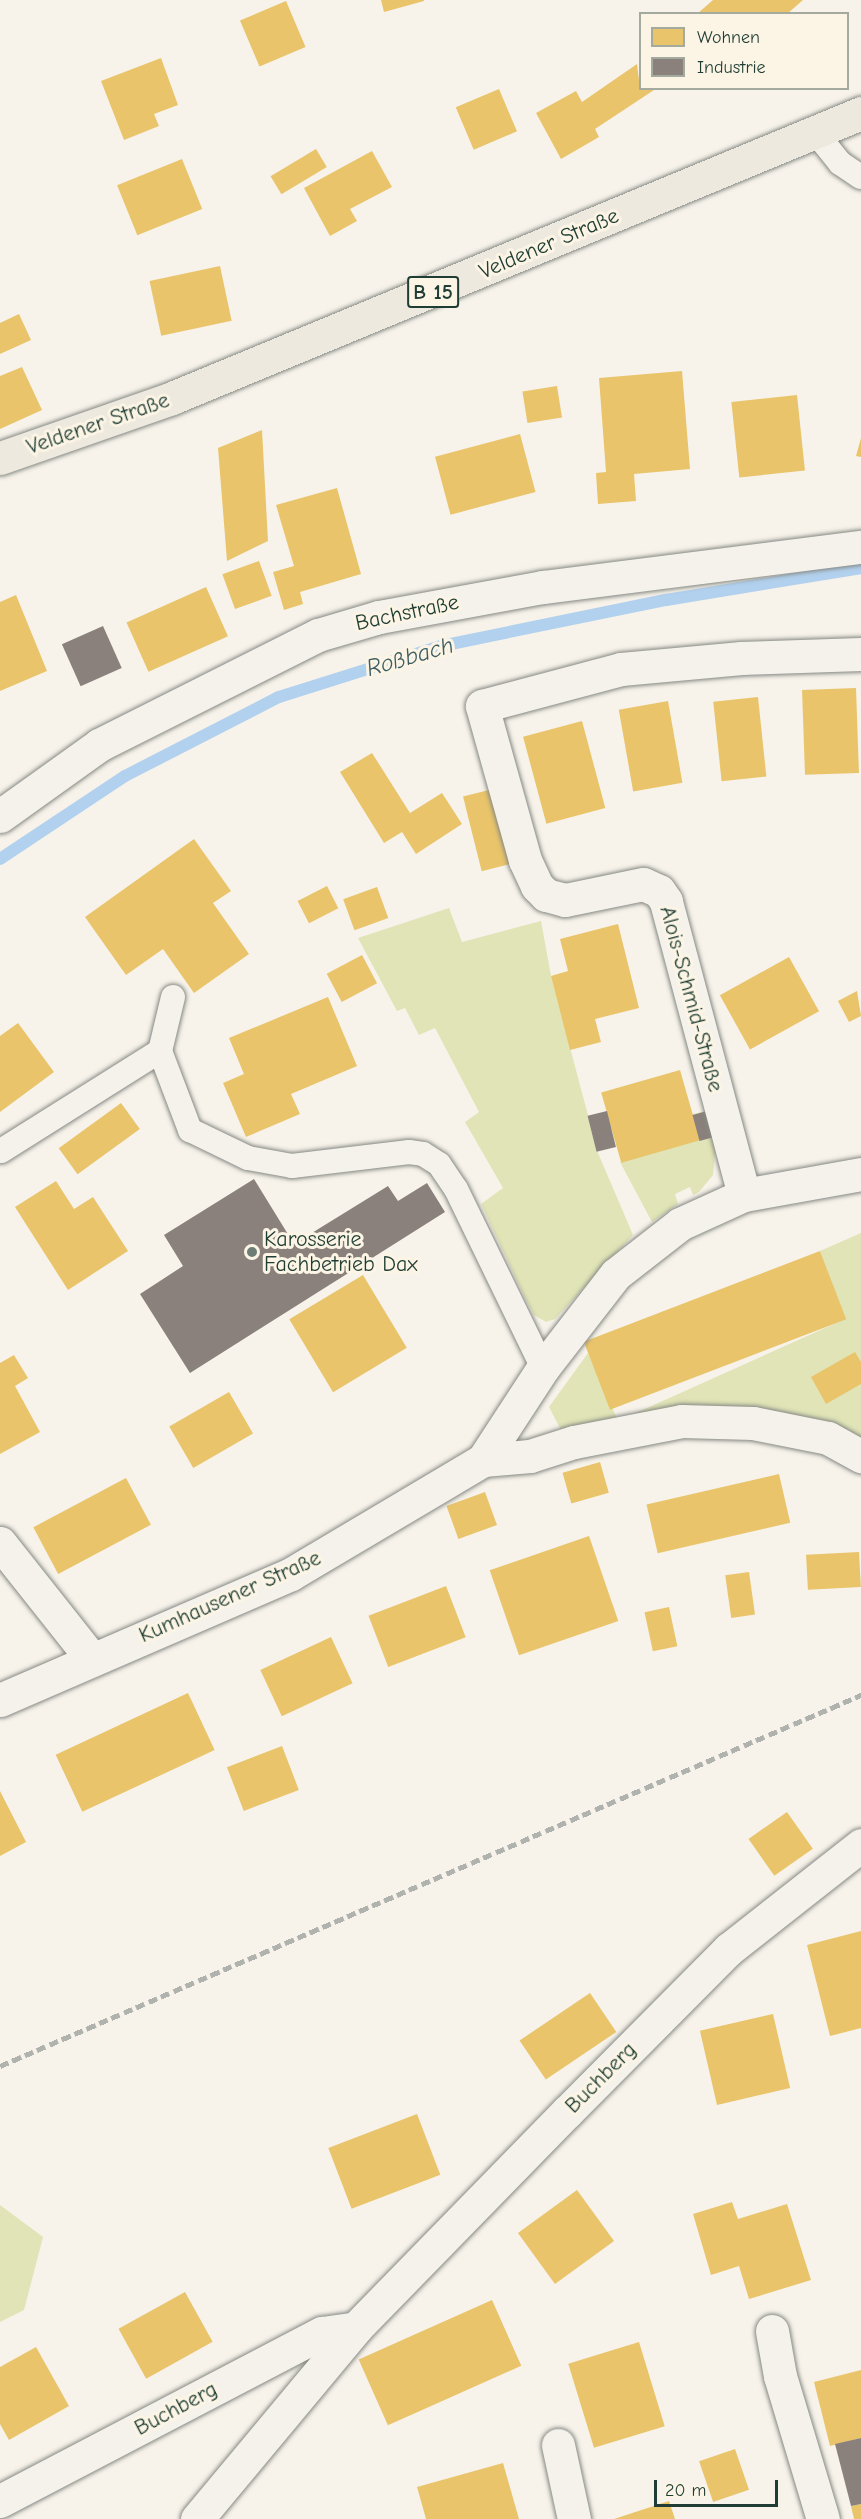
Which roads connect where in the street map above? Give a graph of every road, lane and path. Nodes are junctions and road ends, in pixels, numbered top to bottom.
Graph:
1 (861, 113) edge
2 (814, 132) junction
3 (861, 177) edge
4 (0, 458) edge
5 (861, 547) edge
6 (861, 654) edge
7 (0, 816) edge
8 (173, 997) dead end
9 (160, 1051) junction
10 (1, 1151) edge
11 (861, 1174) edge
12 (744, 1195) junction
13 (543, 1368) junction
14 (861, 1456) edge
15 (483, 1460) junction
16 (0, 1543) edge
17 (91, 1658) junction
18 (0, 1700) edge
19 (861, 1845) edge
20 (356, 2328) junction
21 (772, 2331) dead end
22 (558, 2445) dead end
23 (0, 2501) edge
24 (197, 2519) edge
25 (574, 2519) edge
26 (823, 2519) edge

1 - 2 main road, Veldener Straße / B 15
2 - 3 lane
2 - 4 main road, Veldener Straße / B 15
5 - 7 street, Bachstraße
6 - 12 street, Alois-Schmid-Straße
8 - 9 lane
9 - 10 lane
9 - 13 lane
11 - 12 street, Kumhausener Straße
12 - 13 street, Kumhausener Straße
13 - 15 street, Kumhausener Straße
14 - 15 street, Kumhausener Straße
15 - 17 street, Kumhausener Straße
16 - 17 street
17 - 18 street, Kumhausener Straße
19 - 20 street, Buchberg
20 - 23 street, Buchberg
20 - 24 street, Buchberg
21 - 26 street
22 - 25 street

